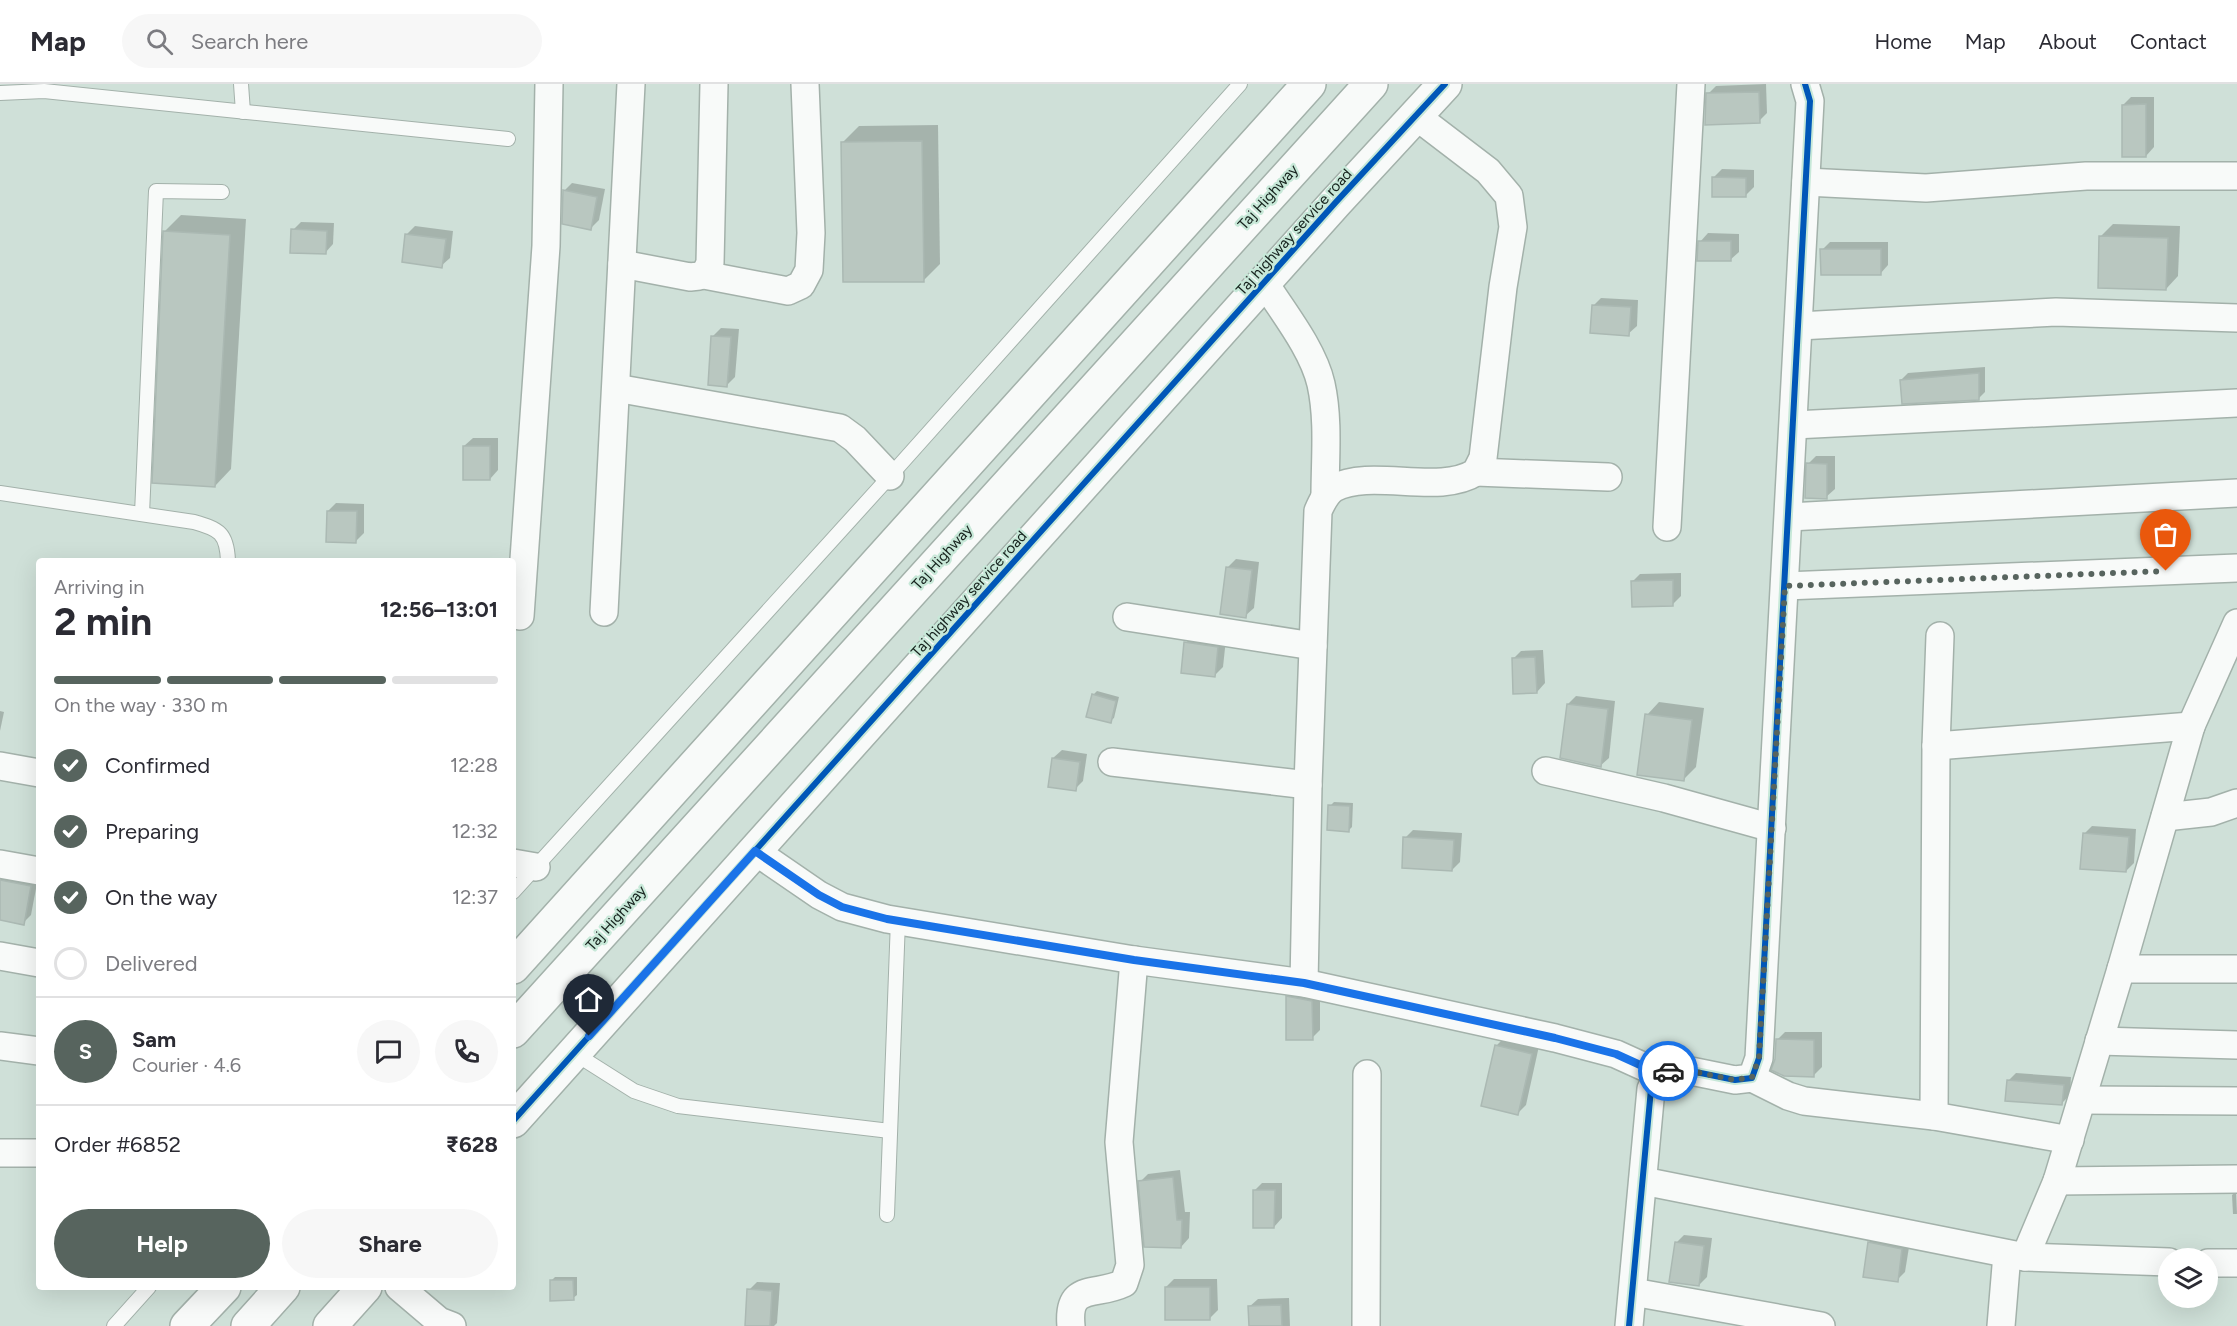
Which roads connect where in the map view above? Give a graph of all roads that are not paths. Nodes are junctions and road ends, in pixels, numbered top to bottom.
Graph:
1 (241, 84) edge
2 (549, 84) edge
3 (631, 84) edge
4 (714, 84) edge
5 (805, 84) edge
6 (1240, 84) edge
7 (1309, 84) edge
8 (1371, 84) edge
9 (1445, 84) edge
10 (1691, 84) edge
11 (1805, 84) edge
12 (0, 93) edge
13 (243, 112) junction
14 (1416, 116) junction
15 (508, 138) dead end
16 (2237, 177) edge
17 (1806, 182) junction
18 (222, 192) dead end
19 (622, 264) junction
20 (704, 275) junction
21 (1264, 282) junction
22 (2237, 318) edge
23 (1799, 326) junction
24 (616, 388) junction
25 (2237, 403) edge
26 (1794, 424) junction
27 (1476, 472) junction
28 (890, 476) junction
29 (1608, 477) dead end
30 (0, 493) edge
31 (2237, 493) edge
32 (1325, 496) junction
33 (142, 514) junction
34 (1789, 517) junction
35 (1667, 527) dead end
36 (228, 558) edge
37 (2237, 568) edge
38 (1785, 586) junction
39 (604, 612) dead end
40 (520, 616) dead end
41 (1127, 617) dead end
42 (2237, 622) edge
43 (1940, 636) dead end
44 (1313, 646) junction
45 (2191, 726) junction
46 (1936, 747) junction
47 (1112, 762) dead end
48 (0, 766) edge
49 (1546, 771) dead end
50 (36, 772) edge
51 (1308, 785) junction
52 (2237, 803) edge
53 (2165, 817) junction
54 (1772, 828) junction
55 (755, 851) junction
56 (0, 864) edge
57 (524, 865) edge
58 (36, 870) edge
59 (516, 885) edge
60 (898, 920) junction
61 (0, 956) edge
62 (1134, 960) junction
63 (36, 962) edge
64 (516, 965) edge
65 (2121, 969) junction
66 (2237, 969) edge
67 (1304, 983) junction
68 (516, 1028) edge
69 (2099, 1041) junction
70 (2237, 1045) edge
71 (0, 1046) edge
72 (36, 1051) edge
73 (574, 1053) junction
74 (1367, 1074) dead end
75 (1660, 1074) junction
76 (1752, 1077) junction
77 (2082, 1100) junction
78 (2237, 1101) edge
79 (1934, 1116) junction
80 (516, 1119) edge
81 (890, 1131) junction
82 (2070, 1140) junction
83 (0, 1153) edge
84 (36, 1153) edge
85 (2237, 1179) edge
86 (1643, 1181) junction
87 (2057, 1181) junction
88 (887, 1215) dead end
89 (2016, 1256) junction
90 (2158, 1262) edge
91 (2218, 1263) edge
92 (2237, 1263) edge
93 (146, 1290) edge
94 (221, 1290) edge
95 (280, 1290) edge
96 (362, 1290) edge
97 (403, 1290) edge
98 (1633, 1292) junction
99 (114, 1326) edge
100 (187, 1326) edge
101 (248, 1326) edge
102 (330, 1326) edge
103 (452, 1326) edge
104 (1071, 1326) edge
105 (1366, 1326) edge
106 (1629, 1326) edge
107 (1821, 1326) edge
108 (2001, 1326) edge

1 - 13 lane
2 - 40 street
3 - 19 street
4 - 20 street
5 - 20 street
6 - 28 lane
7 - 64 main road
8 - 68 main road, Taj Highway
9 - 14 main road, Taj highway service road
10 - 35 street
11 - 17 street
12 - 13 lane
13 - 15 lane
14 - 21 main road, Taj highway service road
14 - 27 street
16 - 17 street
17 - 23 street
18 - 33 lane
19 - 20 street
19 - 24 street
21 - 32 street
21 - 55 main road, Taj highway service road
22 - 23 street
23 - 26 street
24 - 28 street
24 - 39 street
25 - 26 street
26 - 34 street
27 - 29 street
27 - 32 street
28 - 57 lane
30 - 33 lane
31 - 34 street
32 - 44 street
33 - 36 lane
34 - 38 street
37 - 38 street
38 - 54 street
41 - 44 street
42 - 45 street
43 - 46 street
44 - 51 street
45 - 46 street
45 - 53 street
46 - 79 street
47 - 51 street
48 - 50 street
49 - 54 street
51 - 67 street
52 - 53 street
53 - 65 street
54 - 76 street
55 - 60 street
55 - 73 main road, Taj highway service road
56 - 58 street
57 - 59 lane
60 - 62 street
60 - 81 lane
61 - 63 street
62 - 67 street
62 - 104 street
65 - 66 street
65 - 69 street
67 - 75 street
69 - 70 street
69 - 77 street
71 - 72 street
73 - 80 main road, Taj highway service road
73 - 81 lane
74 - 105 street
75 - 76 street
75 - 86 street
76 - 79 street
77 - 78 street
77 - 82 street
79 - 82 street
81 - 88 lane
82 - 87 street
83 - 84 street
85 - 87 street
86 - 89 street
86 - 98 street
87 - 89 street
89 - 90 street
89 - 108 street
91 - 92 street
93 - 99 lane
94 - 100 main road
95 - 101 main road
96 - 102 main road
97 - 103 street
98 - 106 street
98 - 107 street

